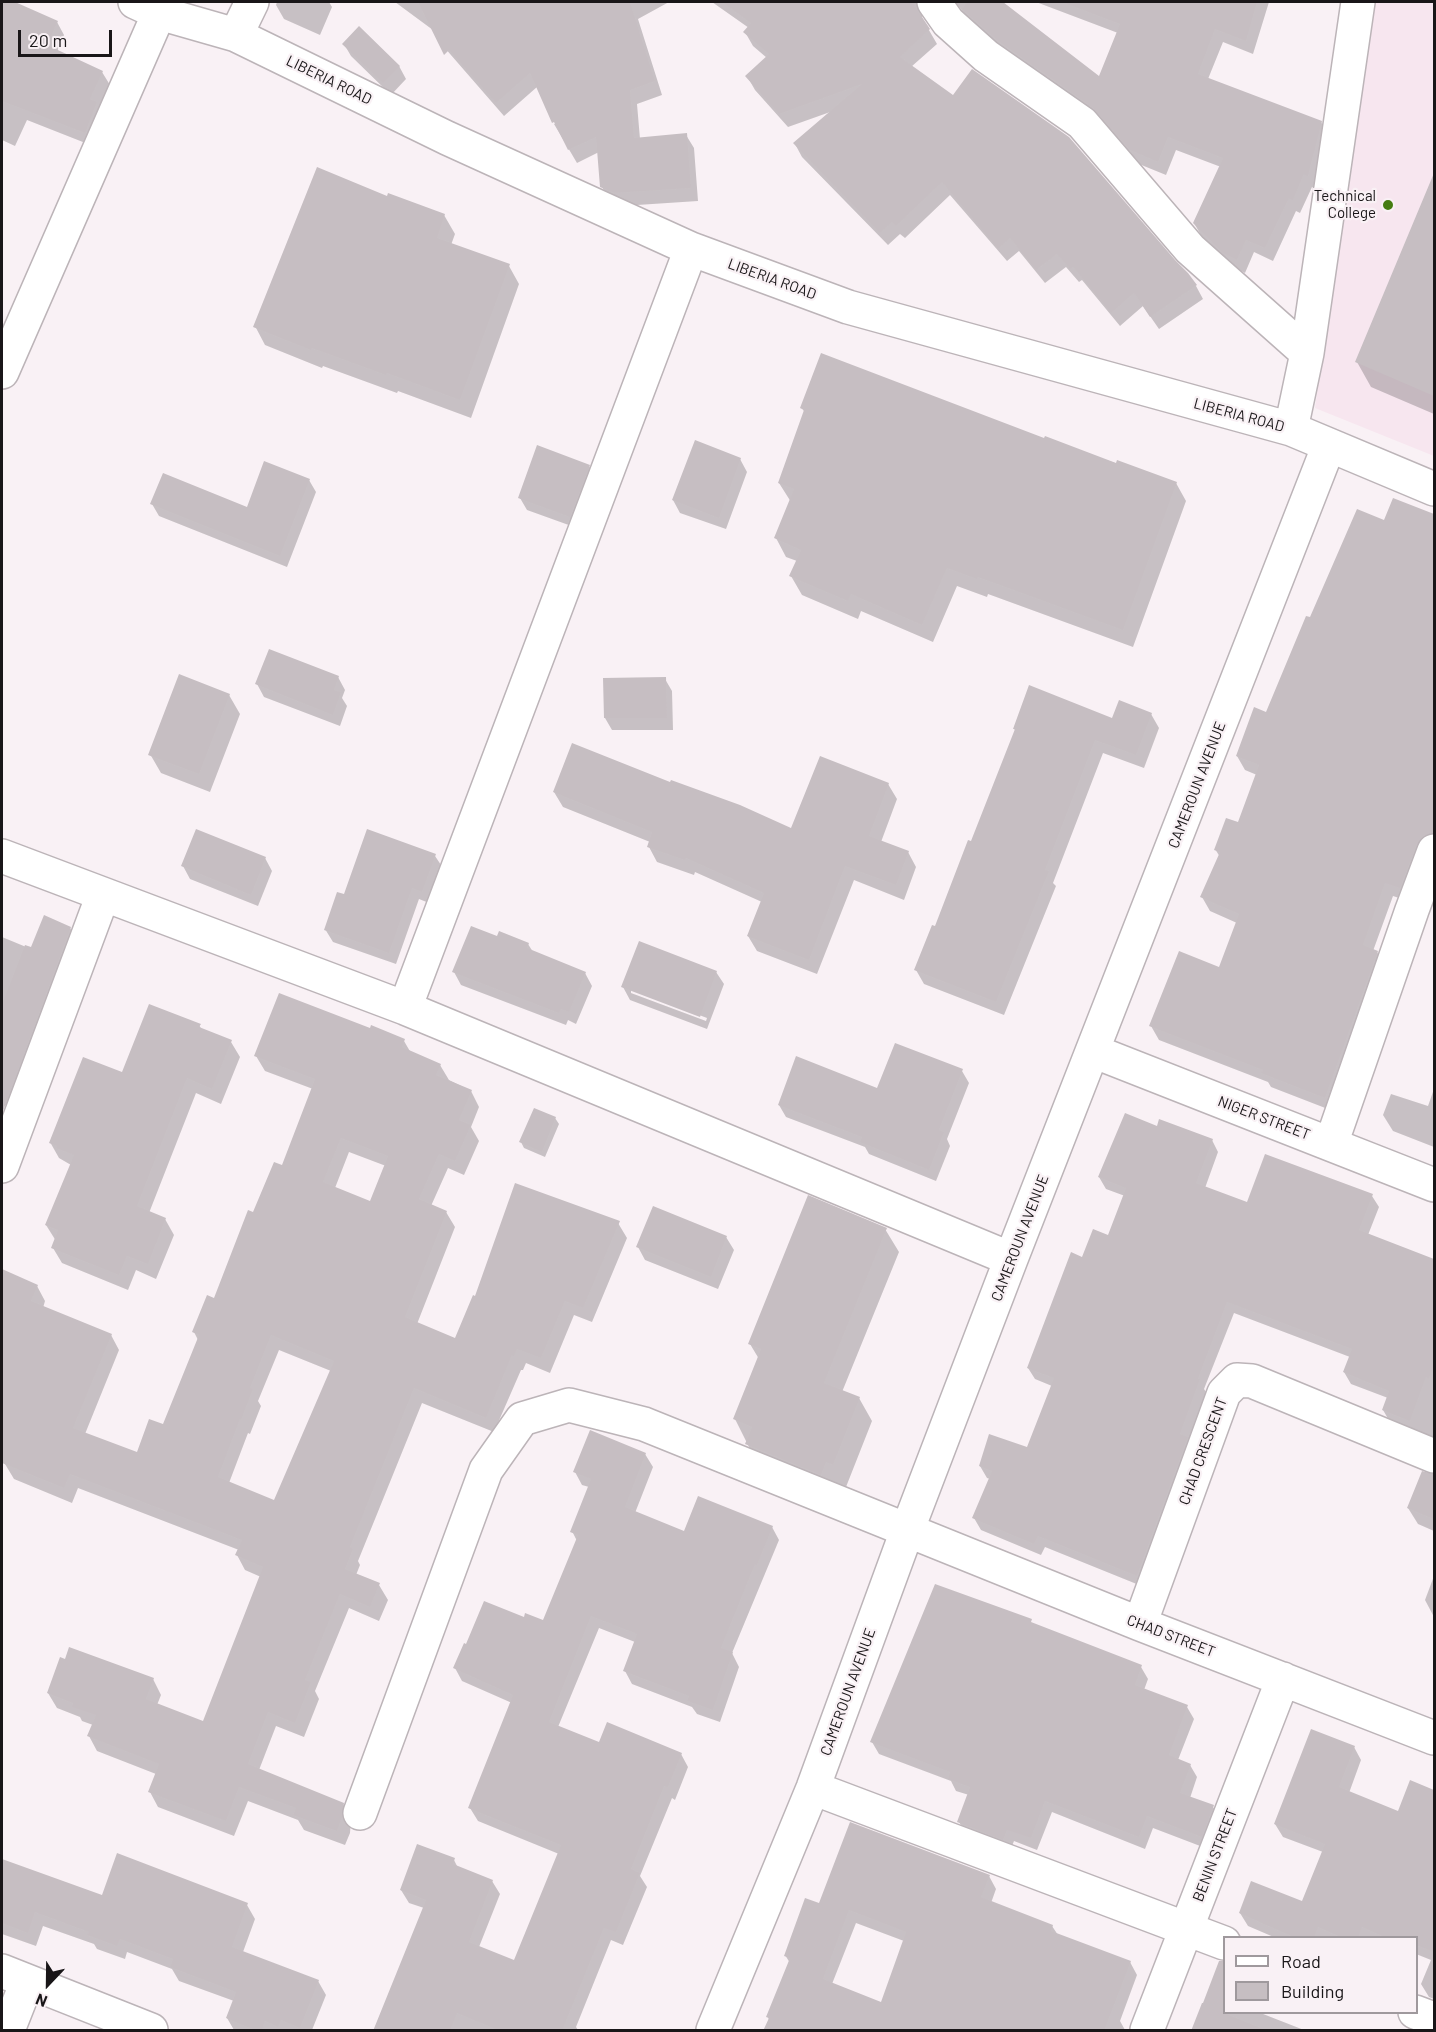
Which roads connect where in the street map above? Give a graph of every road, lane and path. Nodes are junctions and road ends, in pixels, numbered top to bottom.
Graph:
1 (252, 2) edge
2 (934, 2) edge
3 (1358, 2) edge
4 (147, 7) edge
5 (236, 35) junction
6 (691, 249) junction
7 (1307, 353) junction
8 (2, 372) edge
9 (1291, 429) junction
10 (1329, 445) junction
11 (1434, 489) edge
12 (1434, 850) edge
13 (2, 856) edge
14 (103, 895) junction
15 (1423, 915) edge
16 (405, 1008) junction
17 (1094, 1051) junction
18 (1331, 1144) junction
19 (2, 1166) edge
20 (1434, 1185) edge
21 (1011, 1259) junction
22 (1434, 1456) edge
23 (907, 1531) junction
24 (1140, 1624) junction
25 (1283, 1679) junction
26 (1434, 1738) edge
27 (813, 1788) junction
28 (360, 1813) dead end
29 (1186, 1930) junction
30 (1223, 1943) edge
31 (14, 1976) edge
32 (1418, 2014) edge
33 (1434, 2019) edge
34 (8, 2031) edge
35 (151, 2031) edge
36 (713, 2031) edge
37 (1147, 2031) edge

1 - 5 street
2 - 7 street
3 - 7 street
4 - 5 street, LIBERIA ROAD
4 - 8 street
5 - 6 street, LIBERIA ROAD
6 - 9 street, LIBERIA ROAD
6 - 16 street
7 - 9 street
9 - 10 street, LIBERIA ROAD
10 - 11 street, LIBERIA ROAD
10 - 17 street, CAMEROUN AVENUE
12 - 15 street
13 - 14 street
14 - 16 street
14 - 19 street
15 - 18 street
16 - 21 street
17 - 18 street, NIGER STREET
17 - 21 street, CAMEROUN AVENUE
18 - 20 street, NIGER STREET
21 - 23 street, CAMEROUN AVENUE
22 - 24 street, CHAD CRESCENT
23 - 24 street, CHAD STREET
23 - 27 street, CAMEROUN AVENUE
23 - 28 street, CHAD STREET
24 - 25 street, CHAD STREET
25 - 26 street, CHAD STREET
25 - 29 street, BENIN STREET
27 - 29 street
27 - 36 street, CAMEROUN AVENUE
29 - 30 street
29 - 37 street, BENIN STREET
31 - 34 street
31 - 35 street
32 - 33 street

